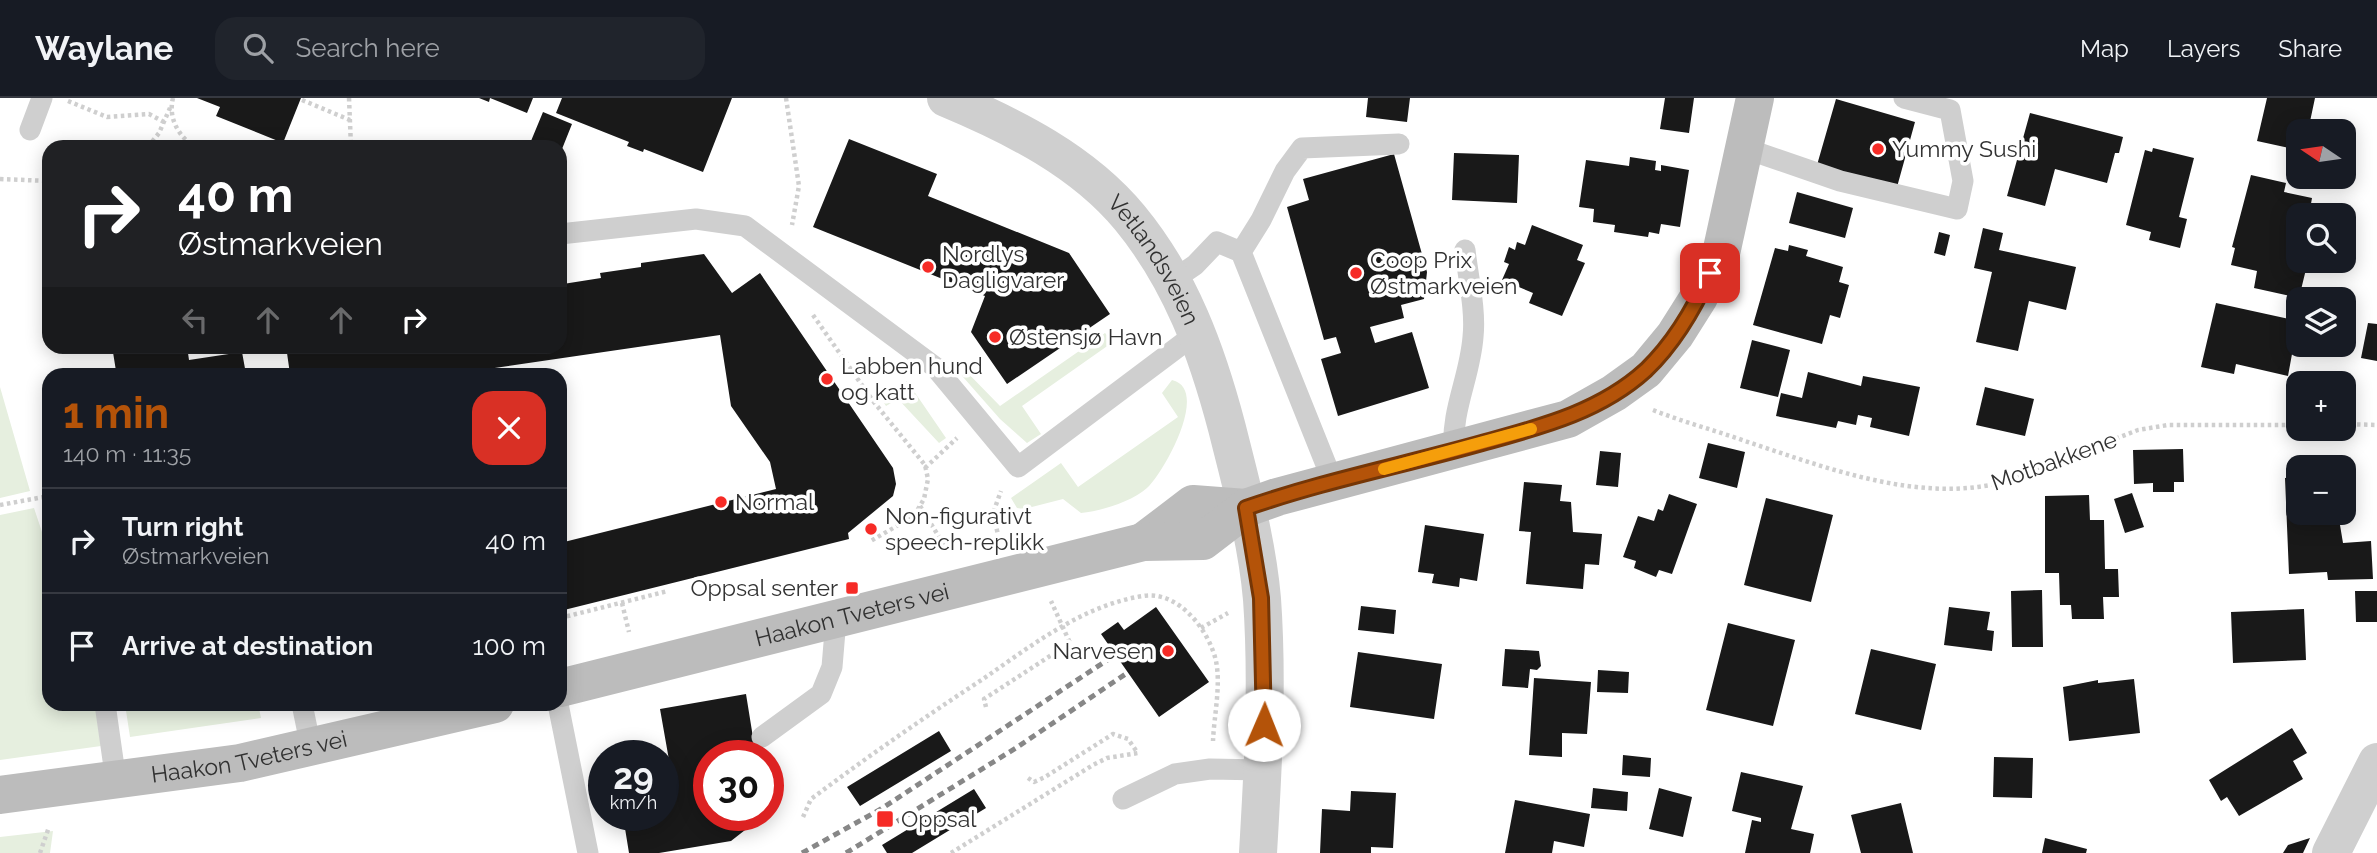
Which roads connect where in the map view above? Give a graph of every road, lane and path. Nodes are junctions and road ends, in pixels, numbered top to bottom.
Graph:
1 (42, 98) edge
2 (59, 98) edge
3 (173, 98) edge
4 (349, 98) edge
5 (786, 98) edge
6 (946, 98) edge
7 (1755, 98) edge
8 (1904, 98) edge
9 (302, 100) dead end
10 (171, 104) junction
11 (350, 120) junction
12 (164, 122) junction
13 (30, 130) dead end
14 (152, 140) edge
15 (186, 140) edge
16 (351, 140) edge
17 (1399, 144) dead end
18 (1744, 148) junction
19 (0, 178) edge
20 (42, 181) edge
21 (567, 233) edge
22 (1465, 250) dead end
23 (1241, 252) junction
24 (786, 256) junction
25 (1173, 280) junction
26 (1198, 332) junction
27 (1614, 393) junction
28 (2356, 424) edge
29 (2286, 425) edge
30 (2377, 425) edge
31 (949, 446) dead end
32 (1454, 451) junction
33 (1018, 467) junction
34 (925, 468) junction
35 (1333, 482) junction
36 (42, 497) edge
37 (0, 504) edge
38 (920, 506) junction
39 (1246, 508) junction
40 (1000, 541) dead end
41 (869, 542) dead end
42 (951, 557) dead end
43 (668, 591) dead end
44 (1051, 601) dead end
45 (622, 603) junction
46 (567, 616) edge
47 (836, 619) junction
48 (1211, 620) dead end
49 (1063, 627) junction
50 (1202, 628) junction
51 (630, 636) dead end
52 (567, 686) edge
53 (986, 707) dead end
54 (106, 711) edge
55 (303, 711) edge
56 (466, 711) edge
57 (559, 711) edge
58 (762, 737) dead end
59 (311, 748) junction
60 (1138, 753) junction
61 (2377, 762) edge
62 (1210, 768) junction
63 (1263, 769) junction
64 (1028, 778) dead end
65 (116, 781) junction
66 (1156, 783) junction
67 (0, 795) edge
68 (1123, 799) dead end
69 (803, 817) dead end
70 (49, 827) dead end
71 (40, 853) edge
72 (588, 853) edge
73 (951, 853) edge
74 (1258, 853) edge
75 (2331, 853) edge

1 - 13 lane
2 - 12 path
3 - 10 path
4 - 11 path
5 - 24 path
6 - 25 street, Vetlandsveien
7 - 18 street
8 - 18 lane
9 - 11 path
10 - 12 path
10 - 15 path
11 - 16 path
12 - 14 path
17 - 23 lane
18 - 27 street
19 - 20 path
21 - 24 lane
22 - 32 lane
23 - 25 lane
23 - 35 lane
24 - 33 lane
24 - 34 path
25 - 26 street, Vetlandsveien
26 - 33 lane
26 - 39 street, Vetlandsveien
27 - 29 path, Motbakkene
27 - 32 street
28 - 30 path
31 - 34 path
32 - 35 street
33 - 40 path
34 - 38 path
35 - 39 street
36 - 37 path
38 - 41 path
38 - 42 path
39 - 47 street, Haakon Tveters vei
39 - 63 street, Vetlandsveien
43 - 45 path
44 - 49 path
45 - 46 path
45 - 51 path
47 - 52 street, Haakon Tveters vei
47 - 58 lane
48 - 50 path
49 - 50 path
49 - 53 path
49 - 69 path
50 - 62 path
54 - 65 lane
55 - 59 lane
56 - 59 street, Haakon Tveters vei
57 - 72 lane
59 - 65 street, Haakon Tveters vei
60 - 64 path
60 - 66 path
60 - 73 path
61 - 75 street
62 - 63 lane
62 - 66 lane
63 - 74 street, Vetlandsveien
65 - 67 street, Haakon Tveters vei
66 - 68 lane
70 - 71 path

